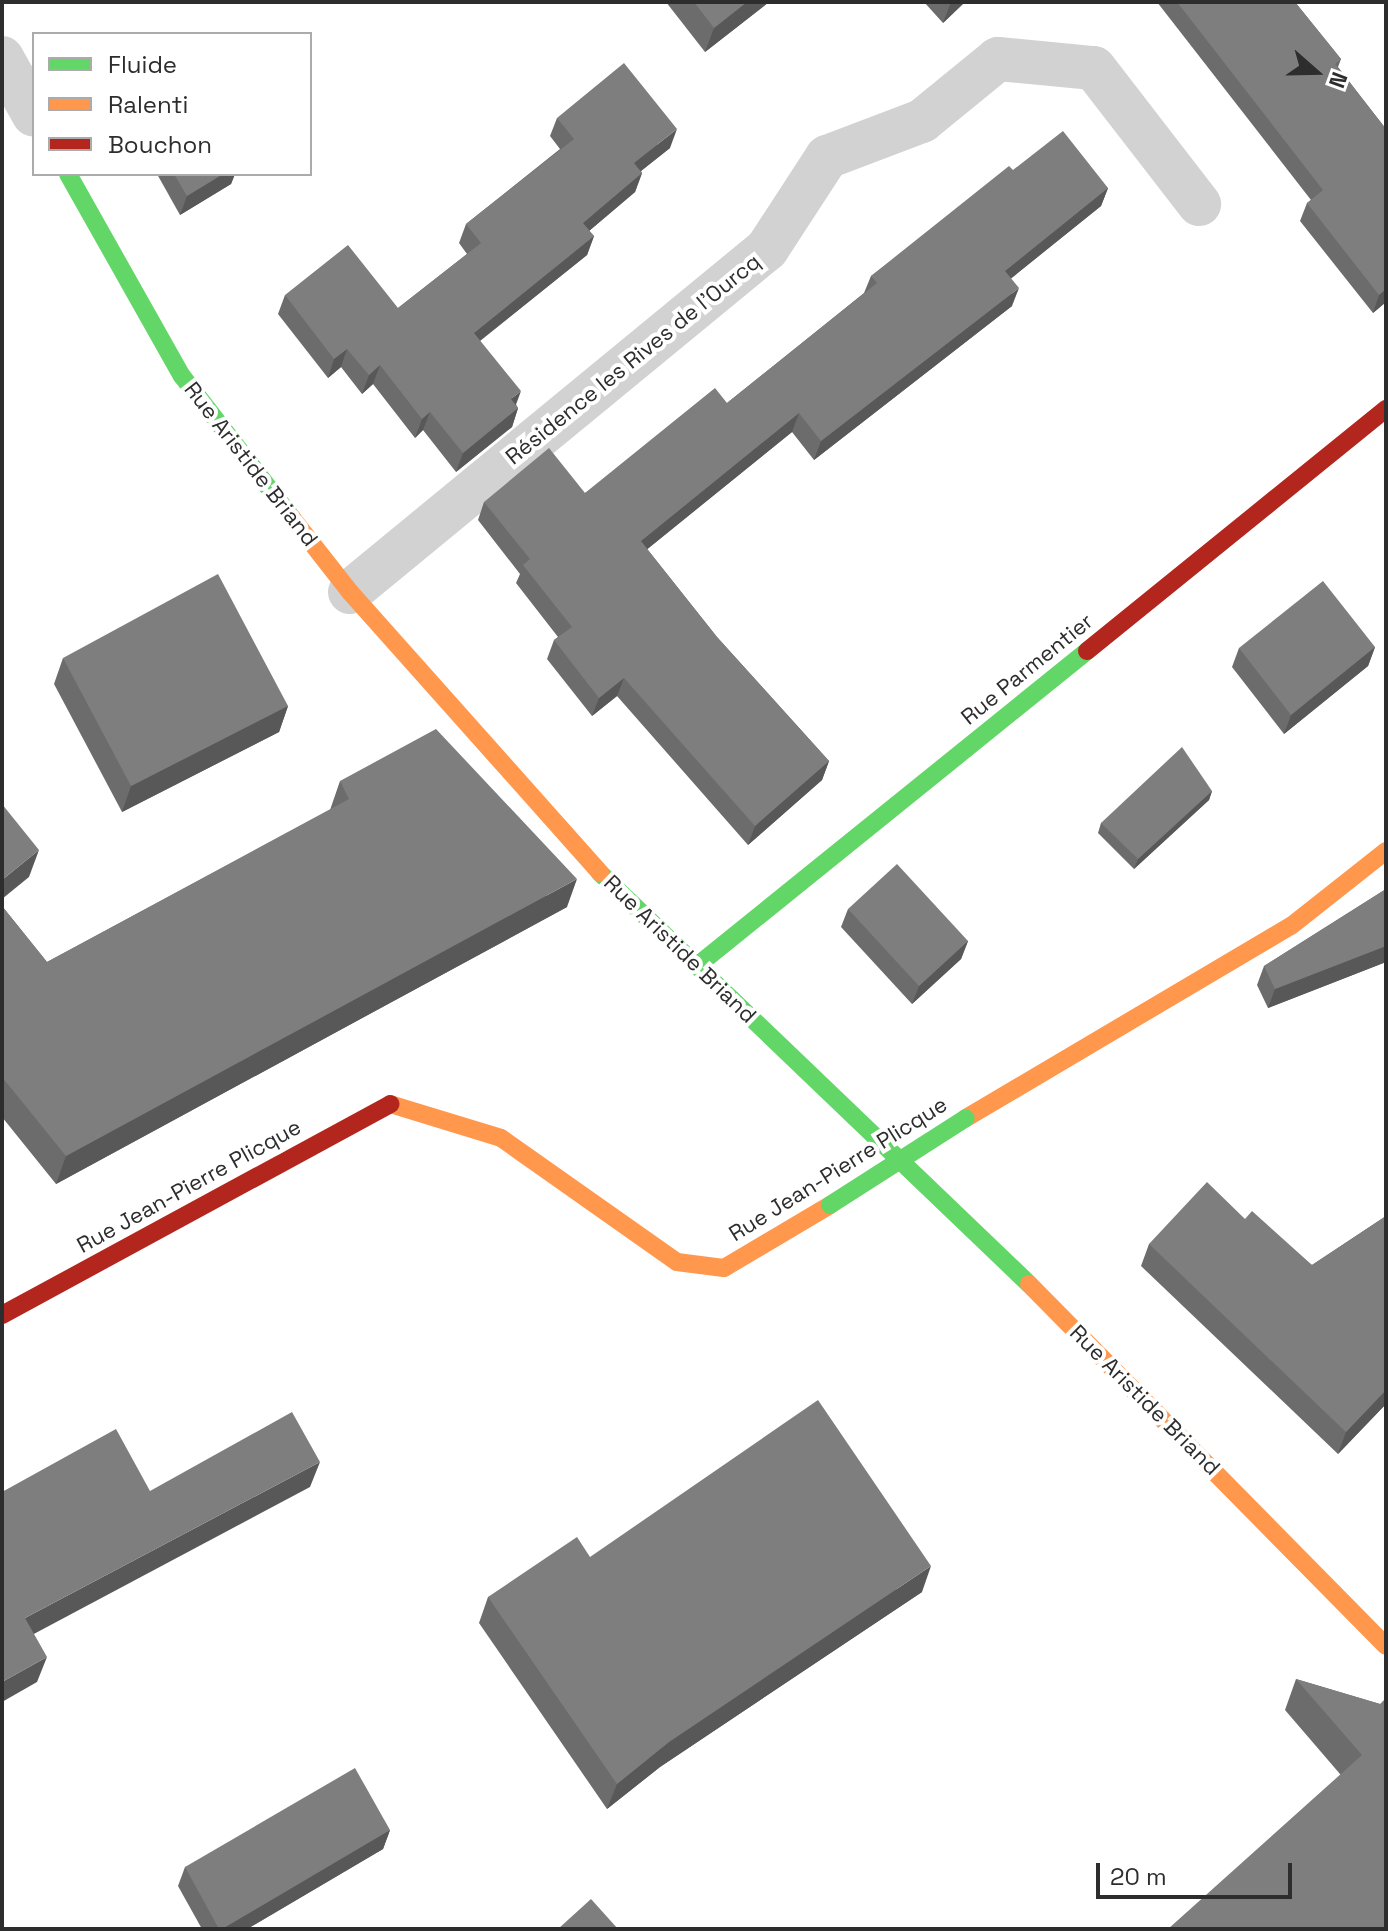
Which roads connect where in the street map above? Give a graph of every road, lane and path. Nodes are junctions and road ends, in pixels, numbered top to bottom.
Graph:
1 (2, 58) edge
2 (32, 111) edge
3 (69, 176) edge
4 (1199, 204) dead end
5 (1386, 409) edge
6 (350, 592) junction
7 (1386, 851) edge
8 (698, 965) junction
9 (2, 1315) edge
10 (1386, 1646) edge

1 - 2 street
3 - 6 street, Rue Aristide Briand
4 - 6 street, Résidence les Rives de l'Ourcq
5 - 8 street, Rue Parmentier
6 - 8 street, Rue Aristide Briand
7 - 9 street, Rue Jean-Pierre Plicque, bridge
8 - 10 street, Rue Aristide Briand

